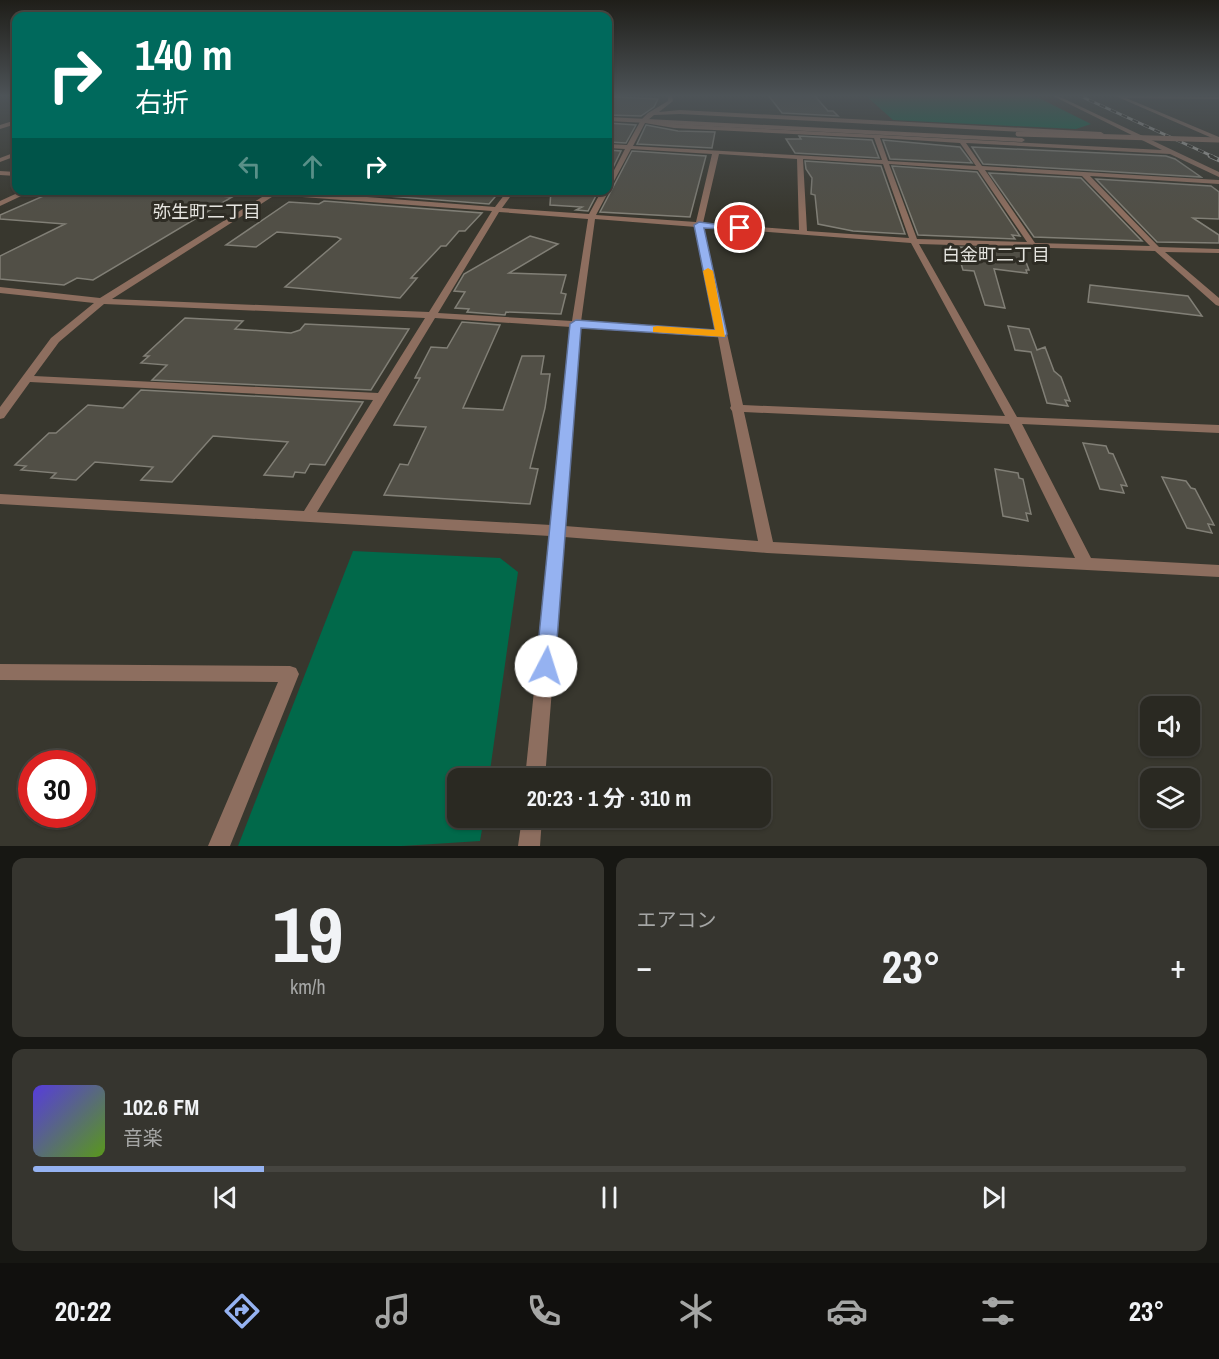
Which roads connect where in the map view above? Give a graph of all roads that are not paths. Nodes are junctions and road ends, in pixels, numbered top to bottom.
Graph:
1 (635, 134) edge
2 (845, 134) edge
3 (912, 134) edge
4 (1042, 134) edge
5 (1109, 134) edge
6 (1135, 134) edge
7 (876, 136) junction
8 (1138, 136) junction
9 (1217, 138) edge
10 (962, 141) junction
11 (612, 146) edge
12 (628, 147) junction
13 (1219, 147) edge
14 (716, 152) junction
15 (1172, 152) junction
16 (800, 157) junction
17 (886, 162) junction
18 (980, 168) junction
19 (1084, 174) junction
20 (1219, 175) edge
21 (612, 179) edge
22 (1219, 182) edge
23 (20, 195) edge
24 (271, 195) edge
25 (313, 195) edge
26 (509, 195) edge
27 (604, 195) edge
28 (0, 204) edge
29 (497, 210) junction
30 (592, 216) junction
31 (699, 225) junction
32 (803, 232) junction
33 (914, 241) junction
34 (1033, 245) junction
35 (1156, 249) junction
36 (1219, 251) edge
37 (0, 290) edge
38 (102, 301) junction
39 (1219, 303) edge
40 (431, 315) junction
41 (576, 324) junction
42 (721, 334) junction
43 (27, 379) junction
44 (380, 397) junction
45 (736, 408) junction
46 (0, 416) edge
47 (1014, 421) junction
48 (1219, 429) edge
49 (0, 499) edge
50 (308, 516) junction
51 (558, 531) junction
52 (766, 547) junction
53 (1086, 564) junction
54 (1219, 571) edge
55 (0, 672) edge
56 (536, 768) edge
57 (531, 828) edge
58 (219, 846) edge
59 (529, 846) edge

1 - 12 street
2 - 7 street
3 - 13 street
4 - 9 street, bridge
5 - 8 street
6 - 8 street
7 - 10 street
7 - 17 street
8 - 15 street
10 - 15 street
10 - 18 street
11 - 12 street
12 - 14 street
12 - 21 street
14 - 16 street
14 - 31 street
15 - 20 street
16 - 17 street
16 - 32 street
17 - 18 street
17 - 33 street
18 - 19 street
18 - 34 street
19 - 22 street
19 - 35 street
23 - 28 street
24 - 38 street
25 - 29 street
26 - 29 street
27 - 30 street
29 - 30 street
29 - 40 street
30 - 31 street
30 - 41 street
31 - 32 street
31 - 42 street
32 - 33 street
33 - 34 street
33 - 47 street
34 - 35 street
35 - 36 street
35 - 39 street
37 - 38 street
38 - 40 street
38 - 43 street
40 - 41 street
40 - 44 street
41 - 42 street
41 - 51 street
42 - 45 street
43 - 44 street
43 - 46 street
44 - 50 street
45 - 47 street
45 - 52 street
47 - 48 street
47 - 53 street
49 - 50 street
50 - 51 street
51 - 52 street
51 - 56 street
52 - 53 street
53 - 54 street
55 - 58 street
57 - 59 street

